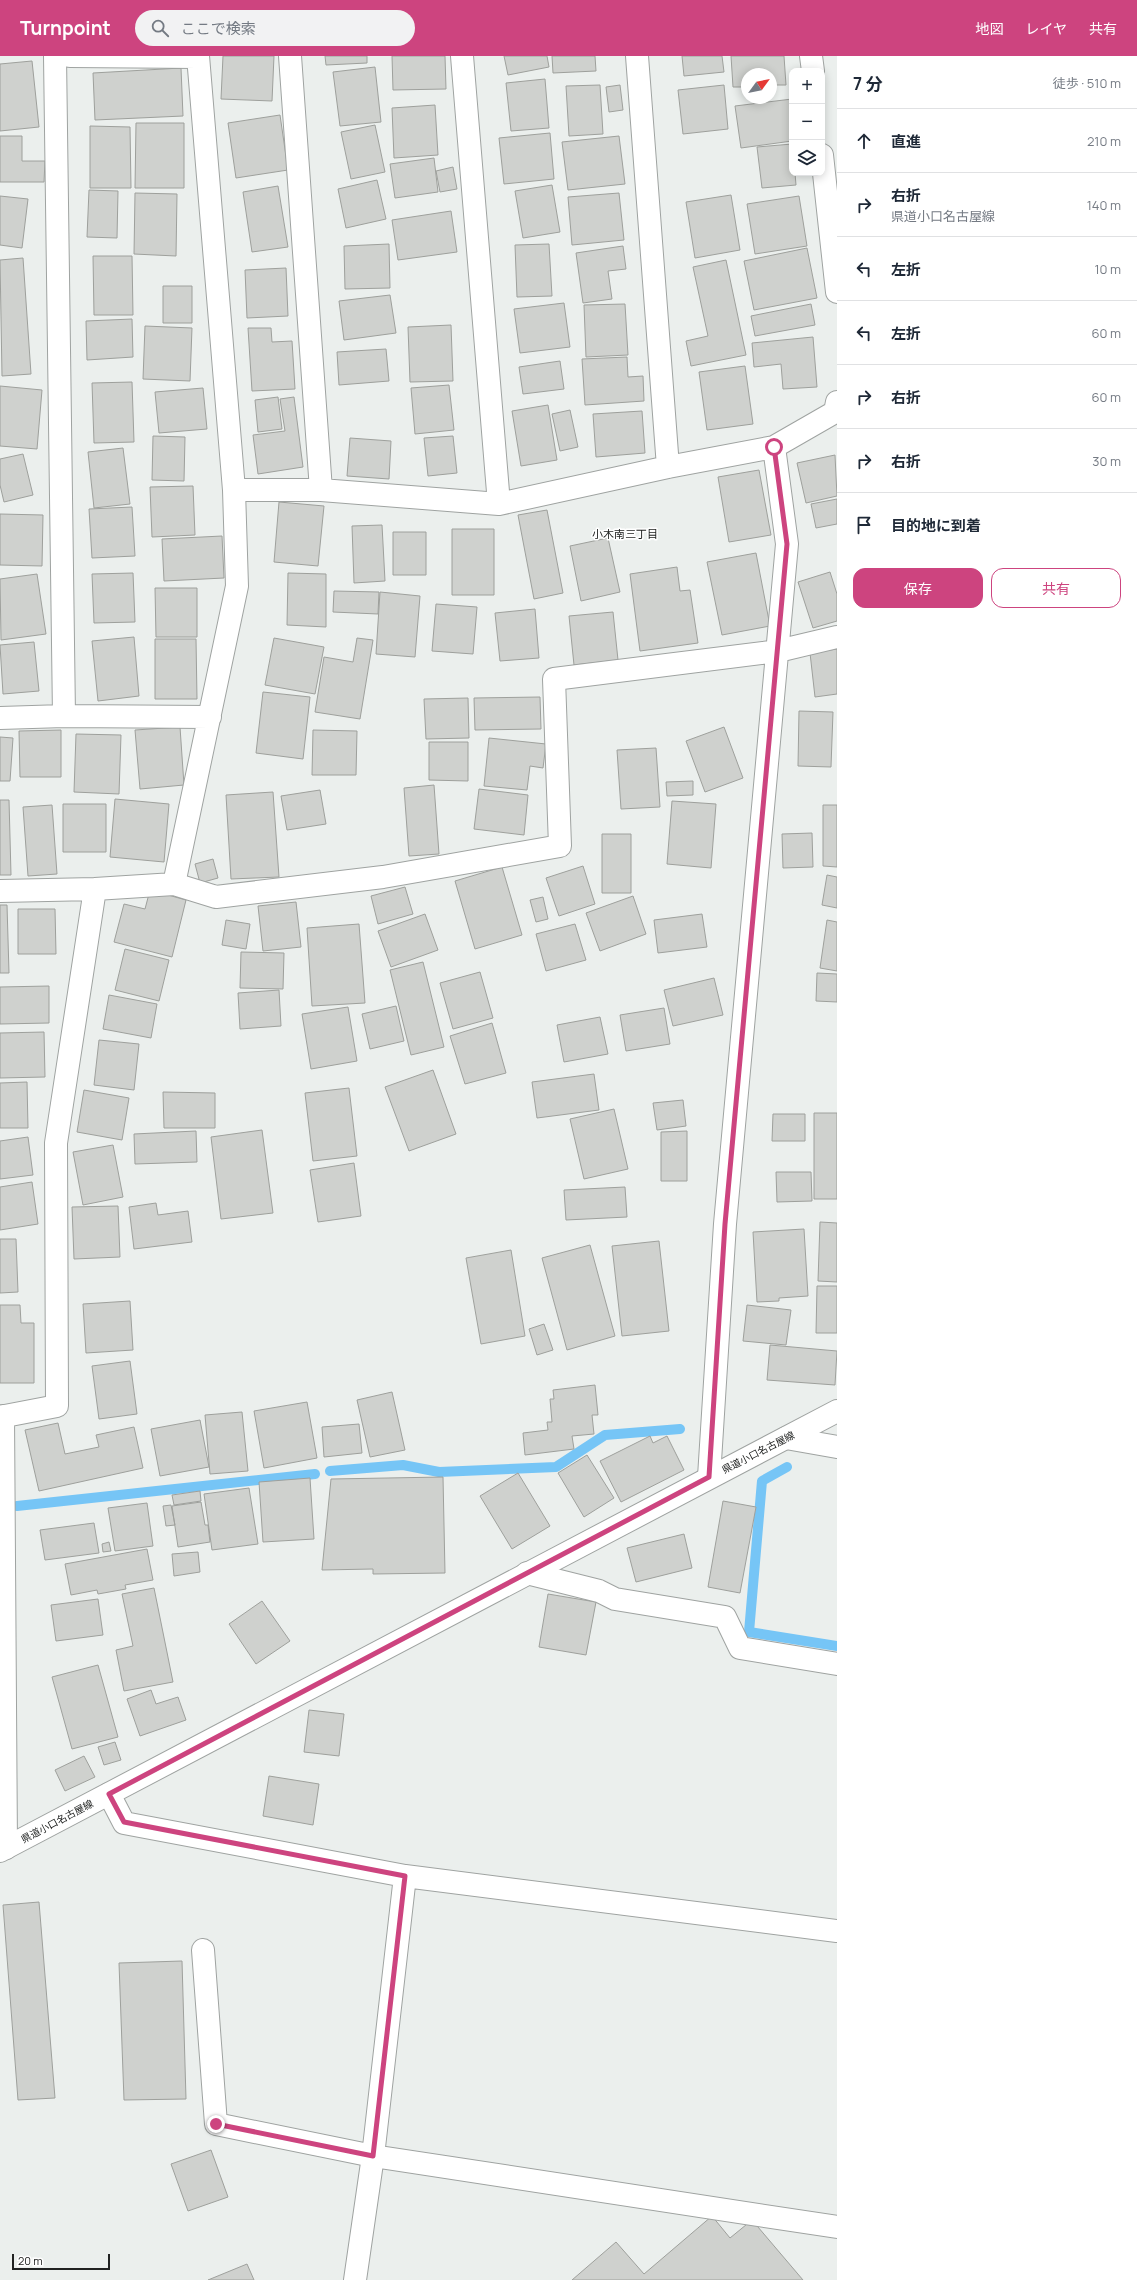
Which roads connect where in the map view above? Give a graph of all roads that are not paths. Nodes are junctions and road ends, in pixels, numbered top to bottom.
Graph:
1 (55, 56) edge
2 (70, 56) edge
3 (290, 56) edge
4 (462, 56) edge
5 (637, 56) edge
6 (811, 56) edge
7 (198, 57) edge
8 (813, 68) edge
9 (824, 176) edge
10 (837, 292) edge
11 (837, 402) edge
12 (774, 447) junction
13 (668, 467) junction
14 (234, 490) junction
15 (321, 490) junction
16 (499, 504) junction
17 (837, 638) edge
18 (778, 651) junction
19 (64, 716) junction
20 (210, 717) junction
21 (0, 718) edge
22 (174, 884) junction
23 (95, 889) junction
24 (0, 891) edge
25 (837, 1411) edge
26 (1, 1417) edge
27 (786, 1438) junction
28 (837, 1447) edge
29 (709, 1477) junction
30 (527, 1573) junction
31 (837, 1664) edge
32 (109, 1794) junction
33 (3, 1850) edge
34 (405, 1876) junction
35 (837, 1931) edge
36 (203, 1950) dead end
37 (373, 2156) junction
38 (837, 2227) edge
39 (355, 2280) edge

1 - 19 street
2 - 7 street
3 - 15 street
4 - 16 street
5 - 13 street
6 - 8 street
7 - 14 street
9 - 10 street
11 - 12 street
12 - 13 street
12 - 18 street
13 - 16 street
14 - 15 street
14 - 20 street
15 - 16 street
17 - 18 street
18 - 22 street
18 - 29 street
19 - 20 street
19 - 21 street
20 - 22 street
22 - 23 street
23 - 24 street
23 - 26 street
25 - 27 street, 県道小口名古屋線
26 - 33 street
27 - 28 street
27 - 29 street, 県道小口名古屋線
29 - 30 street, 県道小口名古屋線
30 - 31 street
30 - 32 street, 県道小口名古屋線
32 - 33 street, 県道小口名古屋線
32 - 34 street
34 - 35 street
34 - 37 street
36 - 37 street
37 - 38 street
37 - 39 street

